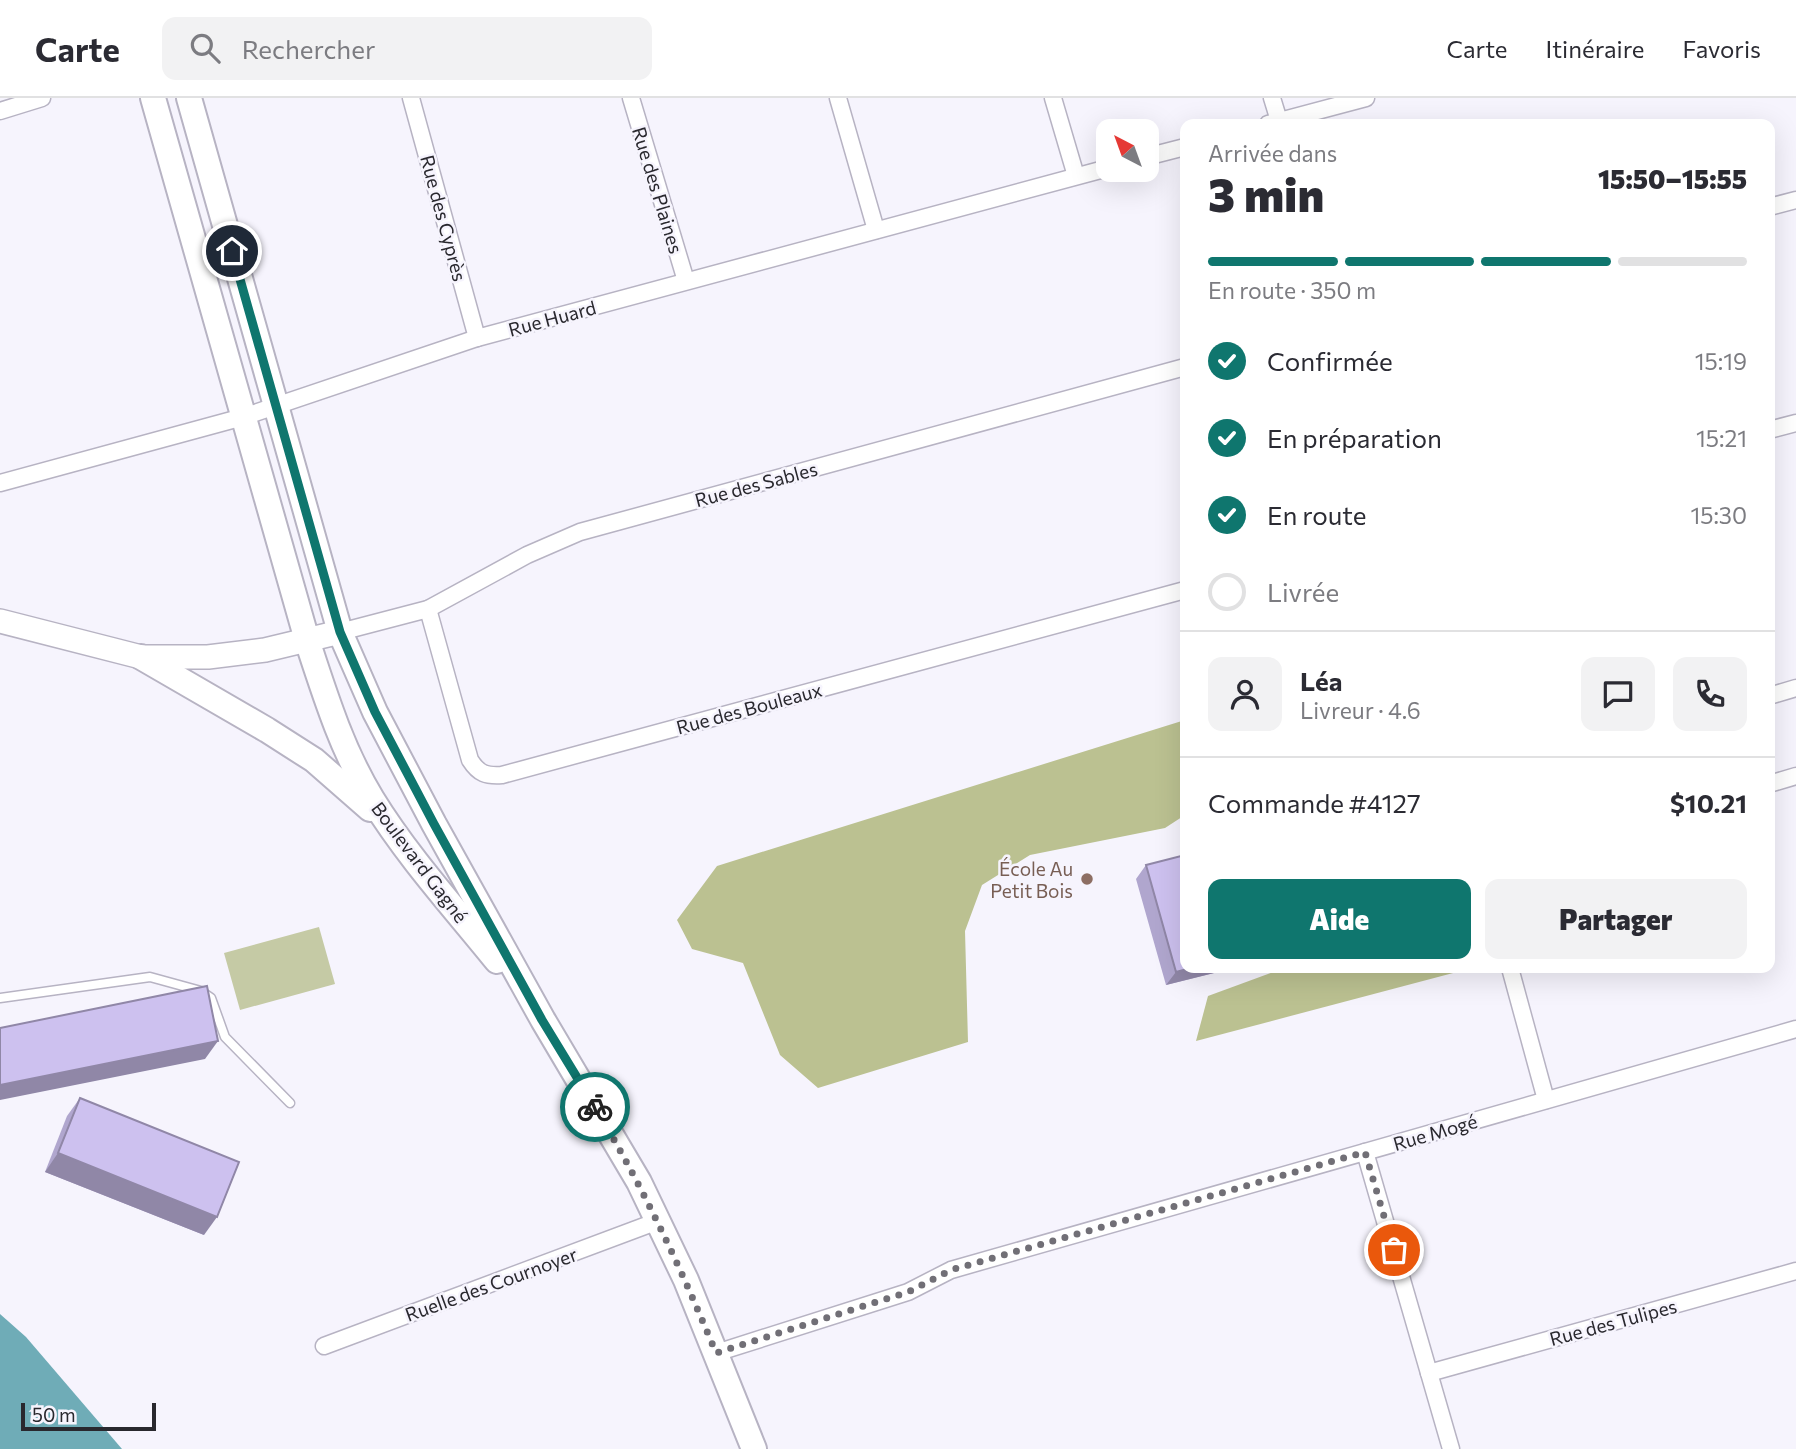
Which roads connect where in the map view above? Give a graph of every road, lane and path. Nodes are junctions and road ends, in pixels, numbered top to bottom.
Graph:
1 (42, 98) edge
2 (153, 98) edge
3 (189, 98) edge
4 (411, 98) edge
5 (631, 98) edge
6 (838, 98) edge
7 (1053, 98) edge
8 (1272, 98) edge
9 (1366, 98) edge
10 (0, 111) edge
11 (1275, 119) edge
12 (1290, 119) edge
13 (1180, 148) edge
14 (1159, 154) edge
15 (1096, 171) edge
16 (1076, 176) junction
17 (1796, 200) edge
18 (1775, 205) edge
19 (876, 230) junction
20 (686, 281) junction
21 (477, 338) junction
22 (1180, 368) edge
23 (275, 405) junction
24 (243, 417) junction
25 (1796, 423) edge
26 (1775, 428) edge
27 (0, 483) edge
28 (1180, 591) edge
29 (428, 609) junction
30 (0, 621) edge
31 (340, 632) junction
32 (307, 640) junction
33 (141, 657) junction
34 (1796, 688) edge
35 (1775, 694) edge
36 (1796, 776) edge
37 (1775, 782) edge
38 (393, 830) junction
39 (1511, 973) edge
40 (0, 998) edge
41 (542, 1020) junction
42 (1796, 1029) edge
43 (1546, 1100) junction
44 (290, 1103) dead end
45 (1365, 1152) junction
46 (658, 1221) junction
47 (1796, 1272) edge
48 (324, 1346) dead end
49 (716, 1353) junction
50 (1429, 1373) junction
51 (754, 1449) edge
52 (1451, 1449) edge

1 - 10 street
2 - 24 main road, Boulevard Gagné
3 - 23 main road, Boulevard Gagné
4 - 21 street, Rue des Cyprès
5 - 20 street, Rue des Plaines
6 - 19 street
7 - 16 street
8 - 11 street
9 - 12 street
13 - 14 street
15 - 16 street, Rue Huard
16 - 19 street, Rue Huard
17 - 18 street
19 - 20 street, Rue Huard
20 - 21 street, Rue Huard
21 - 23 street, Rue Huard
22 - 29 street, Rue des Sables
23 - 24 street, Rue Huard
23 - 31 main road, Boulevard Gagné
24 - 27 street, Rue Huard
24 - 32 main road, Boulevard Gagné
25 - 26 street
28 - 29 street, Rue des Bouleaux
29 - 31 street, Rue des Sables
30 - 33 street
31 - 32 street
31 - 41 main road, Boulevard Gagné
32 - 33 street
32 - 38 main road, Boulevard Gagné
33 - 38 main road
34 - 35 street
36 - 37 street
38 - 41 main road, Boulevard Gagné
39 - 43 street
40 - 44 lane
41 - 46 main road
42 - 43 street, Rue Mogé
43 - 45 street, Rue Mogé
45 - 49 street, Rue Mogé
45 - 50 street
46 - 48 street, Ruelle des Cournoyer
46 - 49 main road
47 - 50 street, Rue des Tulipes
49 - 51 main road
50 - 52 street

